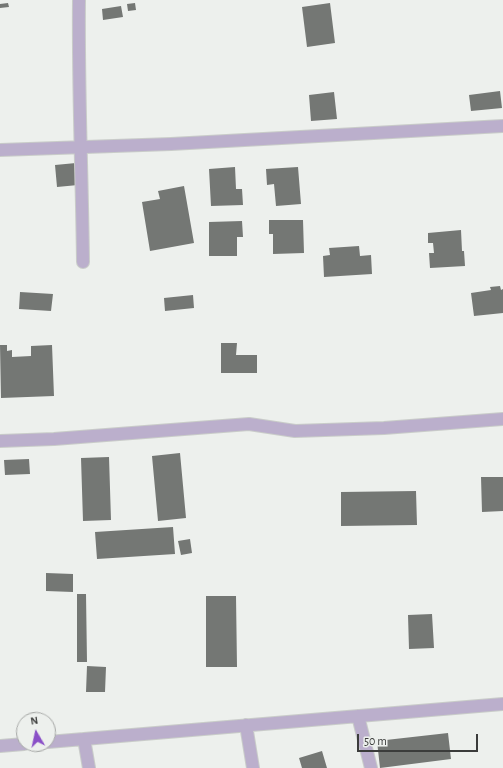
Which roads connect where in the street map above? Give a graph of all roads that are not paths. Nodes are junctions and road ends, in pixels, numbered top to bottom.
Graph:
1 (79, 0) edge
2 (503, 126) edge
3 (82, 146) junction
4 (0, 150) edge
5 (83, 262) dead end
6 (503, 419) edge
7 (0, 441) edge
8 (503, 704) edge
9 (358, 716) junction
10 (246, 725) junction
11 (84, 739) junction
12 (56, 741) edge
13 (16, 745) edge
14 (0, 746) edge
15 (89, 768) edge
16 (252, 768) edge
17 (371, 768) edge

1 - 3 street
2 - 3 street
3 - 4 street
3 - 5 street
6 - 7 street
8 - 9 street
9 - 10 street
9 - 17 street
10 - 11 street
10 - 16 street
11 - 12 street
11 - 15 street
13 - 14 street

